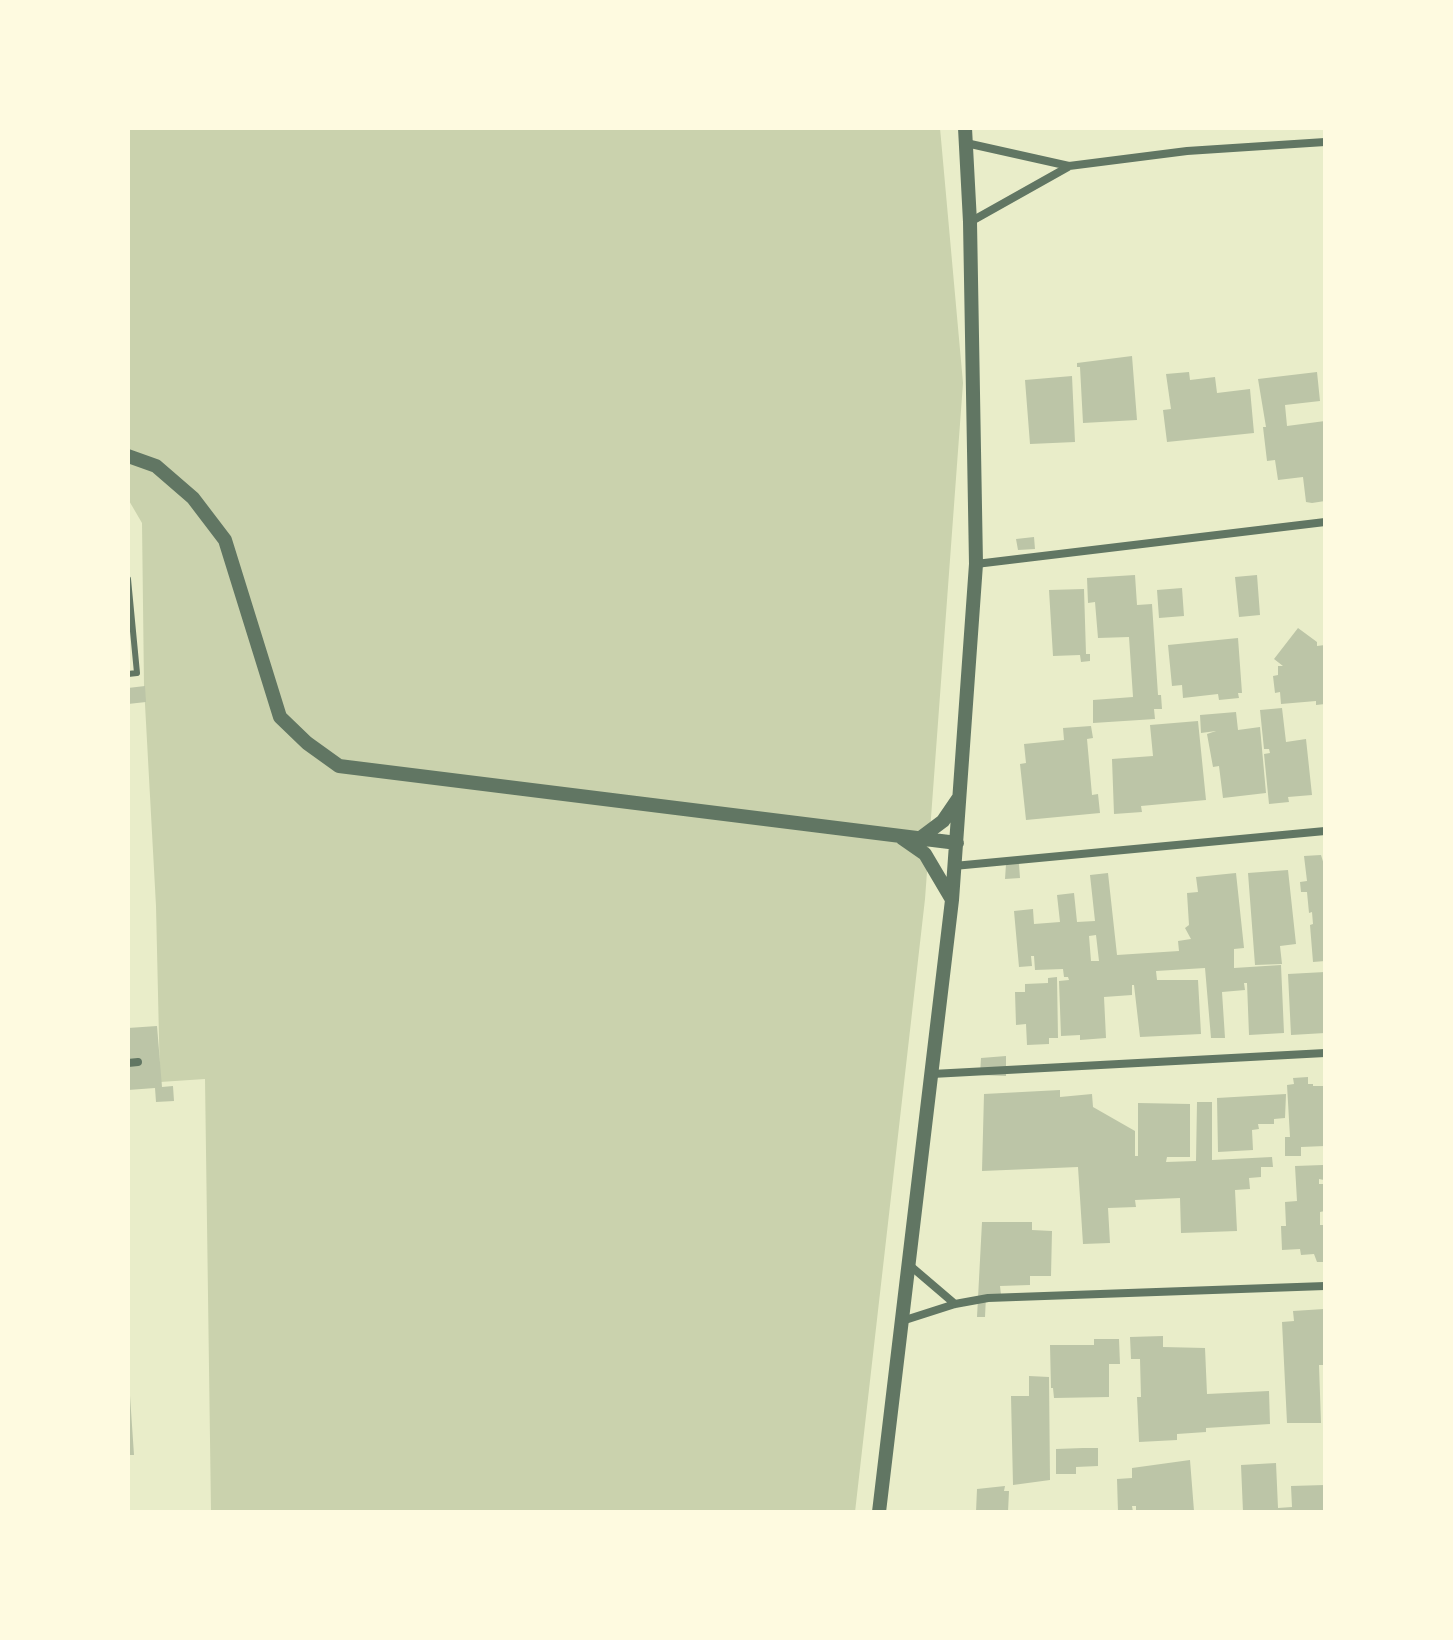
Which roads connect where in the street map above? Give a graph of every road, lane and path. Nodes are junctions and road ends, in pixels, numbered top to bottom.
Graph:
1 (966, 136) edge
2 (1325, 142) edge
3 (1069, 166) junction
4 (970, 222) junction
5 (128, 456) edge
6 (1325, 522) edge
7 (976, 564) junction
8 (128, 579) edge
9 (128, 674) edge
10 (960, 795) junction
11 (1325, 831) edge
12 (898, 836) junction
13 (919, 839) junction
14 (957, 843) junction
15 (954, 866) junction
16 (952, 900) junction
17 (1325, 1053) edge
18 (138, 1062) dead end
19 (128, 1063) edge
20 (932, 1074) junction
21 (907, 1263) junction
22 (1325, 1286) edge
23 (955, 1304) junction
24 (901, 1321) junction
25 (879, 1512) edge

1 - 3 street
1 - 4 street
2 - 3 street
3 - 4 street
4 - 7 street
5 - 12 street
6 - 7 street
7 - 10 street
8 - 9 lane
10 - 13 street
10 - 14 street
11 - 15 street
12 - 13 street
12 - 16 street
13 - 14 street
14 - 15 street
15 - 16 street
16 - 20 street
17 - 20 street
18 - 19 street
20 - 21 street
21 - 23 street
21 - 24 street
22 - 23 street
23 - 24 street
24 - 25 street

